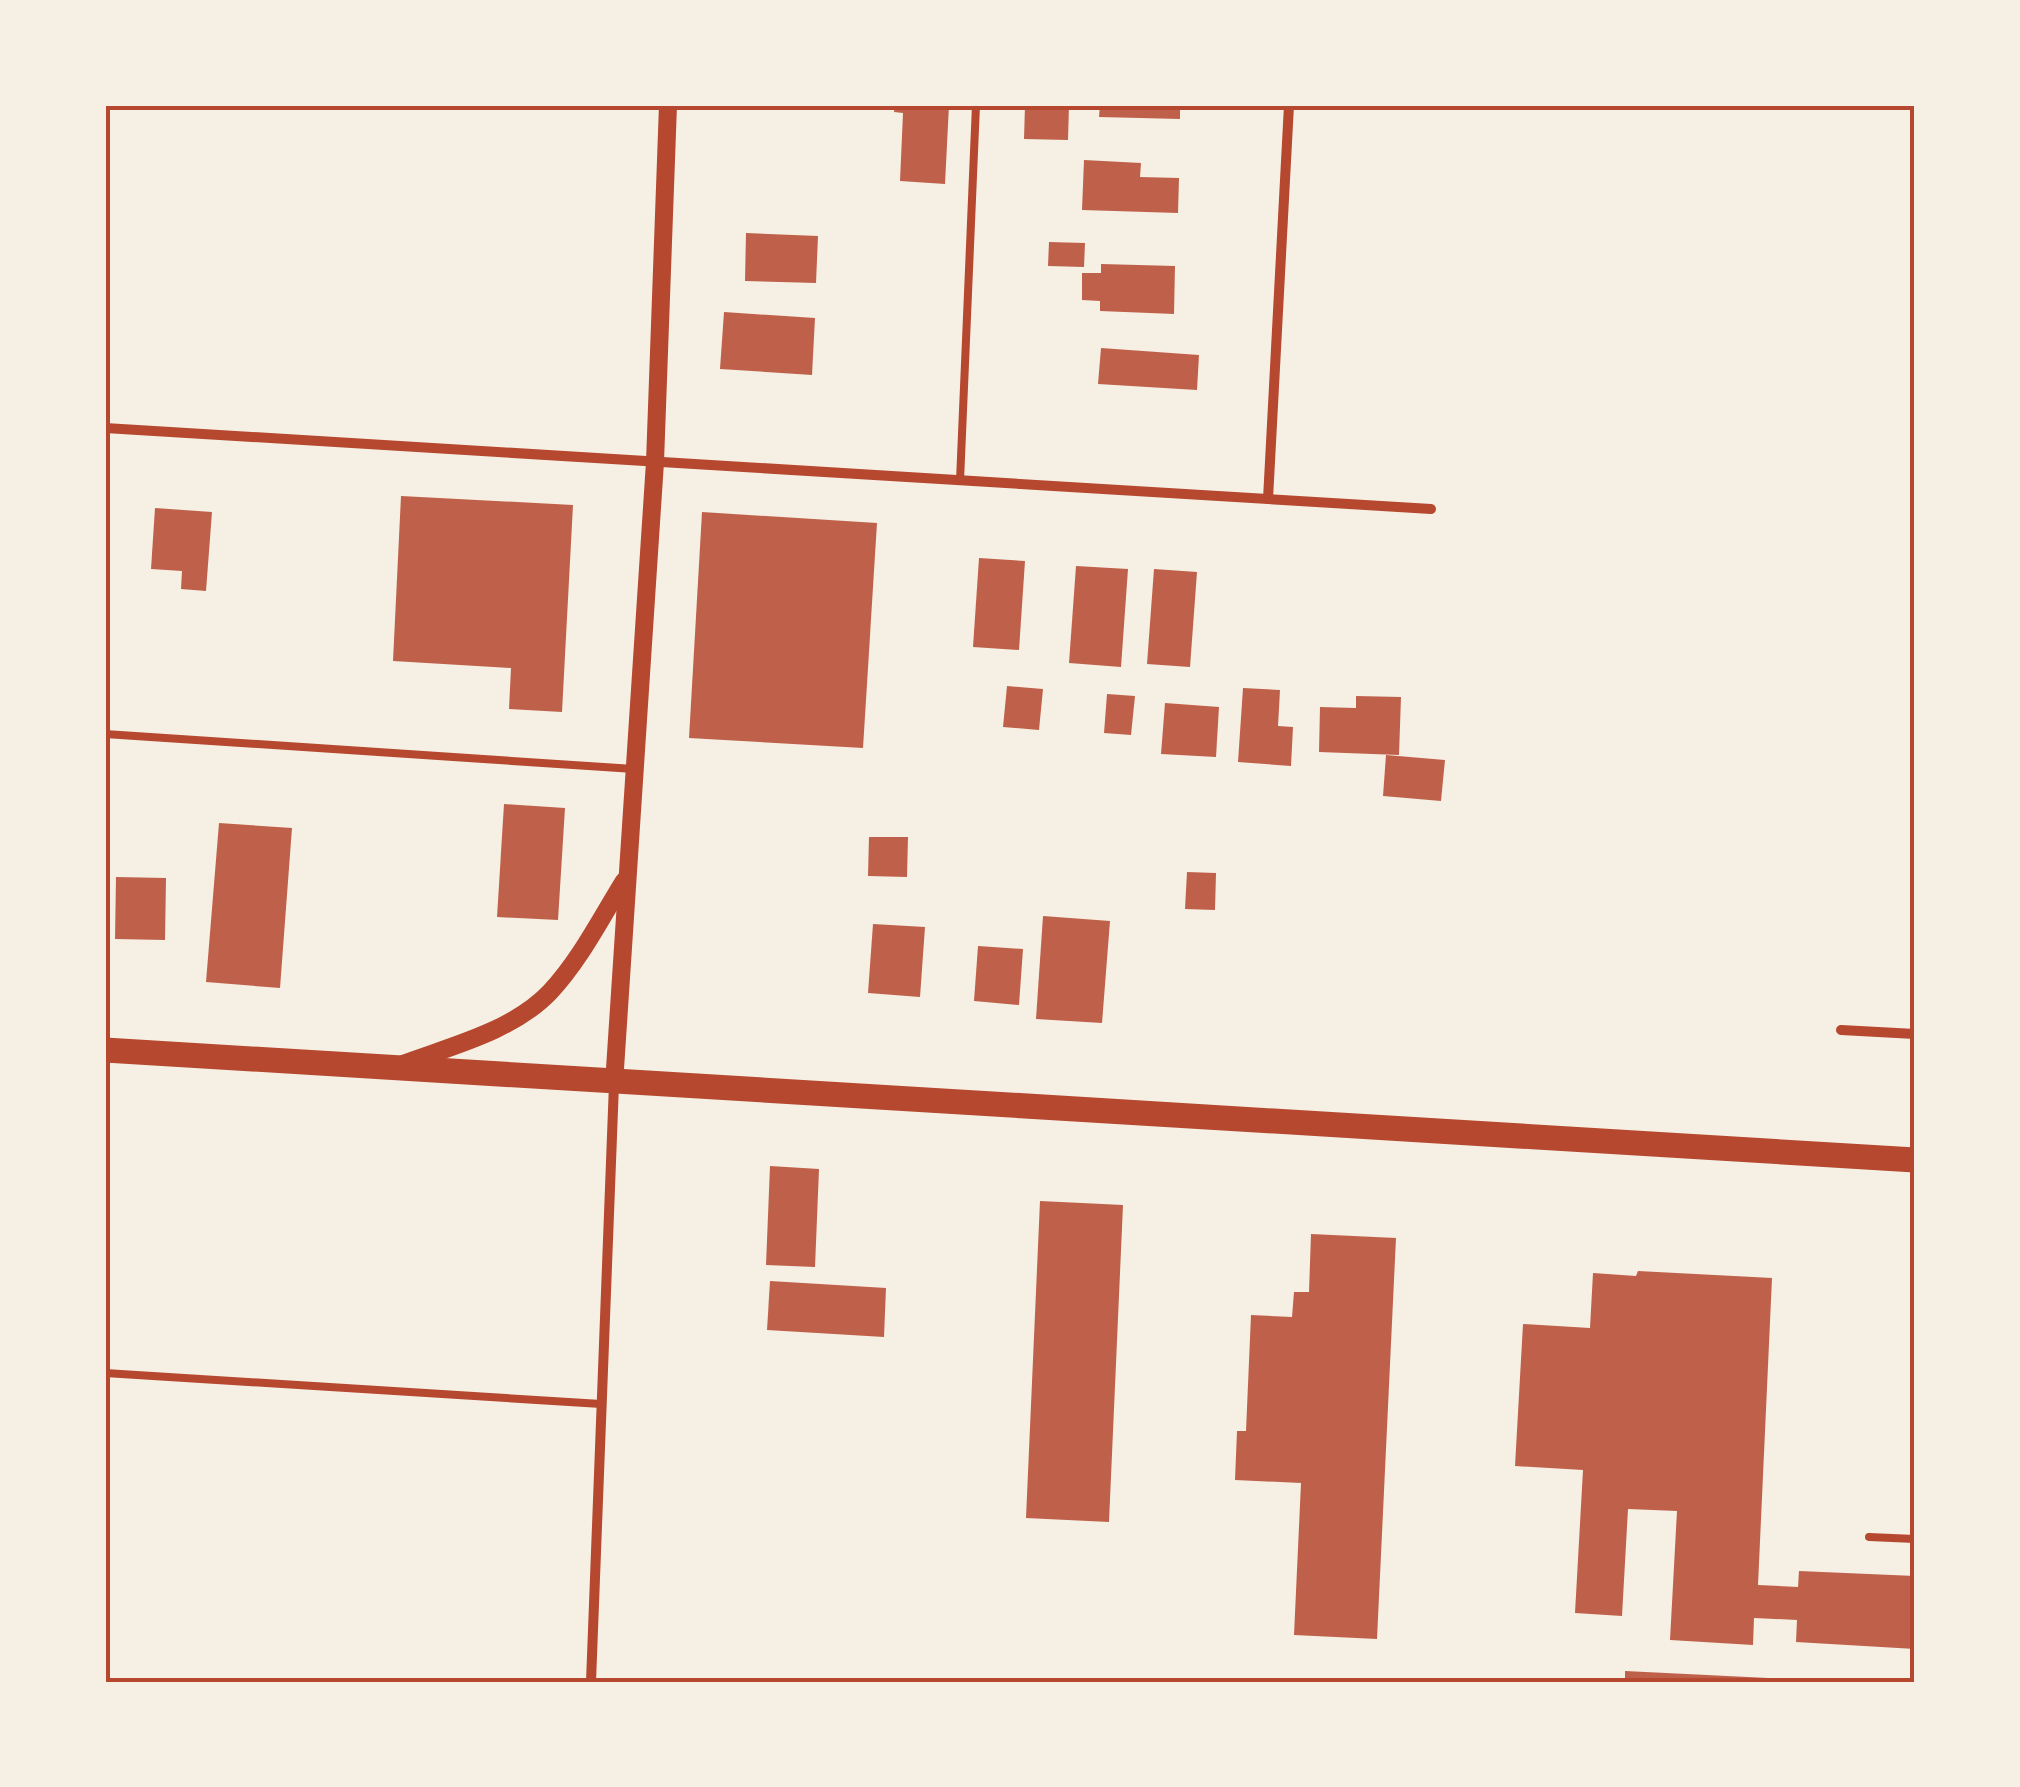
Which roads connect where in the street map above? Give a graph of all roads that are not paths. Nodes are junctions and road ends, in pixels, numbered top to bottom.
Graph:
1 (668, 105) edge
2 (976, 105) edge
3 (1289, 105) edge
4 (105, 428) edge
5 (654, 462) junction
6 (960, 480) junction
7 (1268, 499) junction
8 (1430, 509) dead end
9 (105, 734) edge
10 (634, 769) junction
11 (627, 876) junction
12 (1841, 1030) dead end
13 (1915, 1034) edge
14 (105, 1050) edge
15 (392, 1068) junction
16 (614, 1084) junction
17 (1915, 1160) edge
18 (105, 1373) edge
19 (601, 1404) junction
20 (1869, 1537) dead end
21 (1915, 1539) edge
22 (590, 1682) edge

1 - 5 street
2 - 6 lane
3 - 7 street
4 - 5 street
5 - 6 street
5 - 10 street
6 - 7 street
7 - 8 street
9 - 10 lane
10 - 11 street
11 - 15 street
11 - 16 street
12 - 13 street
14 - 15 main road
15 - 16 main road
16 - 17 main road
16 - 19 street
18 - 19 lane
19 - 22 street
20 - 21 lane

